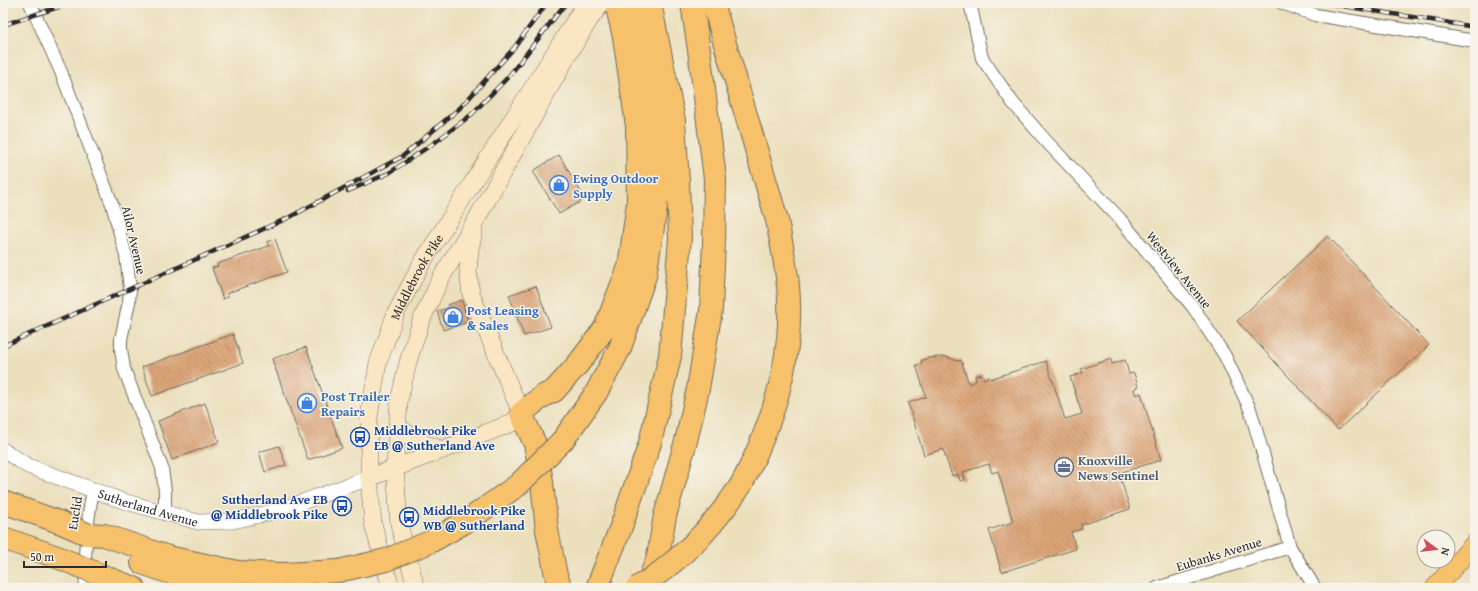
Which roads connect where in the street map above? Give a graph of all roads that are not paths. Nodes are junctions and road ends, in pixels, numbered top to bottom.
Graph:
1 (30, 3) edge
2 (586, 3) edge
3 (602, 3) edge
4 (638, 3) edge
5 (692, 3) edge
6 (713, 3) edge
7 (970, 3) edge
8 (1282, 3) edge
9 (1475, 41) edge
10 (539, 92) junction
11 (462, 198) junction
12 (476, 220) junction
13 (441, 278) junction
14 (521, 413) junction
15 (397, 425) junction
16 (3, 450) edge
17 (443, 450) junction
18 (394, 467) junction
19 (369, 478) junction
20 (93, 490) junction
21 (3, 502) edge
22 (165, 514) junction
23 (664, 516) junction
24 (3, 538) edge
25 (1475, 543) edge
26 (117, 547) junction
27 (1290, 547) junction
28 (127, 586) edge
29 (86, 588) edge
30 (223, 588) edge
31 (391, 588) edge
32 (416, 588) edge
33 (561, 588) edge
34 (597, 588) edge
35 (632, 588) edge
36 (636, 588) edge
37 (645, 588) edge
38 (1157, 588) edge
39 (1316, 588) edge
40 (1435, 588) edge

1 - 22 street, Ailor Avenue
2 - 10 main road, Middlebrook Pike
3 - 10 main road, Middlebrook Pike
4 - 14 highway
4 - 26 highway, bridge
4 - 34 highway
5 - 23 highway
6 - 36 highway, bridge
7 - 27 street, Westview Avenue
8 - 9 street
10 - 11 main road, Middlebrook Pike
10 - 12 main road, Middlebrook Pike
11 - 13 main road
11 - 19 main road, Middlebrook Pike
12 - 13 main road, Middlebrook Pike
12 - 14 main road
13 - 15 main road, Middlebrook Pike
14 - 17 main road, Sutherland Avenue
14 - 33 highway
15 - 17 main road
15 - 18 main road, Middlebrook Pike
16 - 20 street, Sutherland Avenue
17 - 18 main road, Sutherland Avenue
18 - 19 main road, Sutherland Avenue
18 - 32 main road, Middlebrook Pike
19 - 22 street, Sutherland Avenue
19 - 31 main road, Middlebrook Pike
20 - 22 street, Sutherland Avenue
20 - 29 street, Euclid
21 - 26 highway, bridge
23 - 35 highway
23 - 37 highway
24 - 28 highway, bridge
25 - 40 main road
26 - 30 highway
27 - 38 street, Eubanks Avenue
27 - 39 street, Westview Avenue

